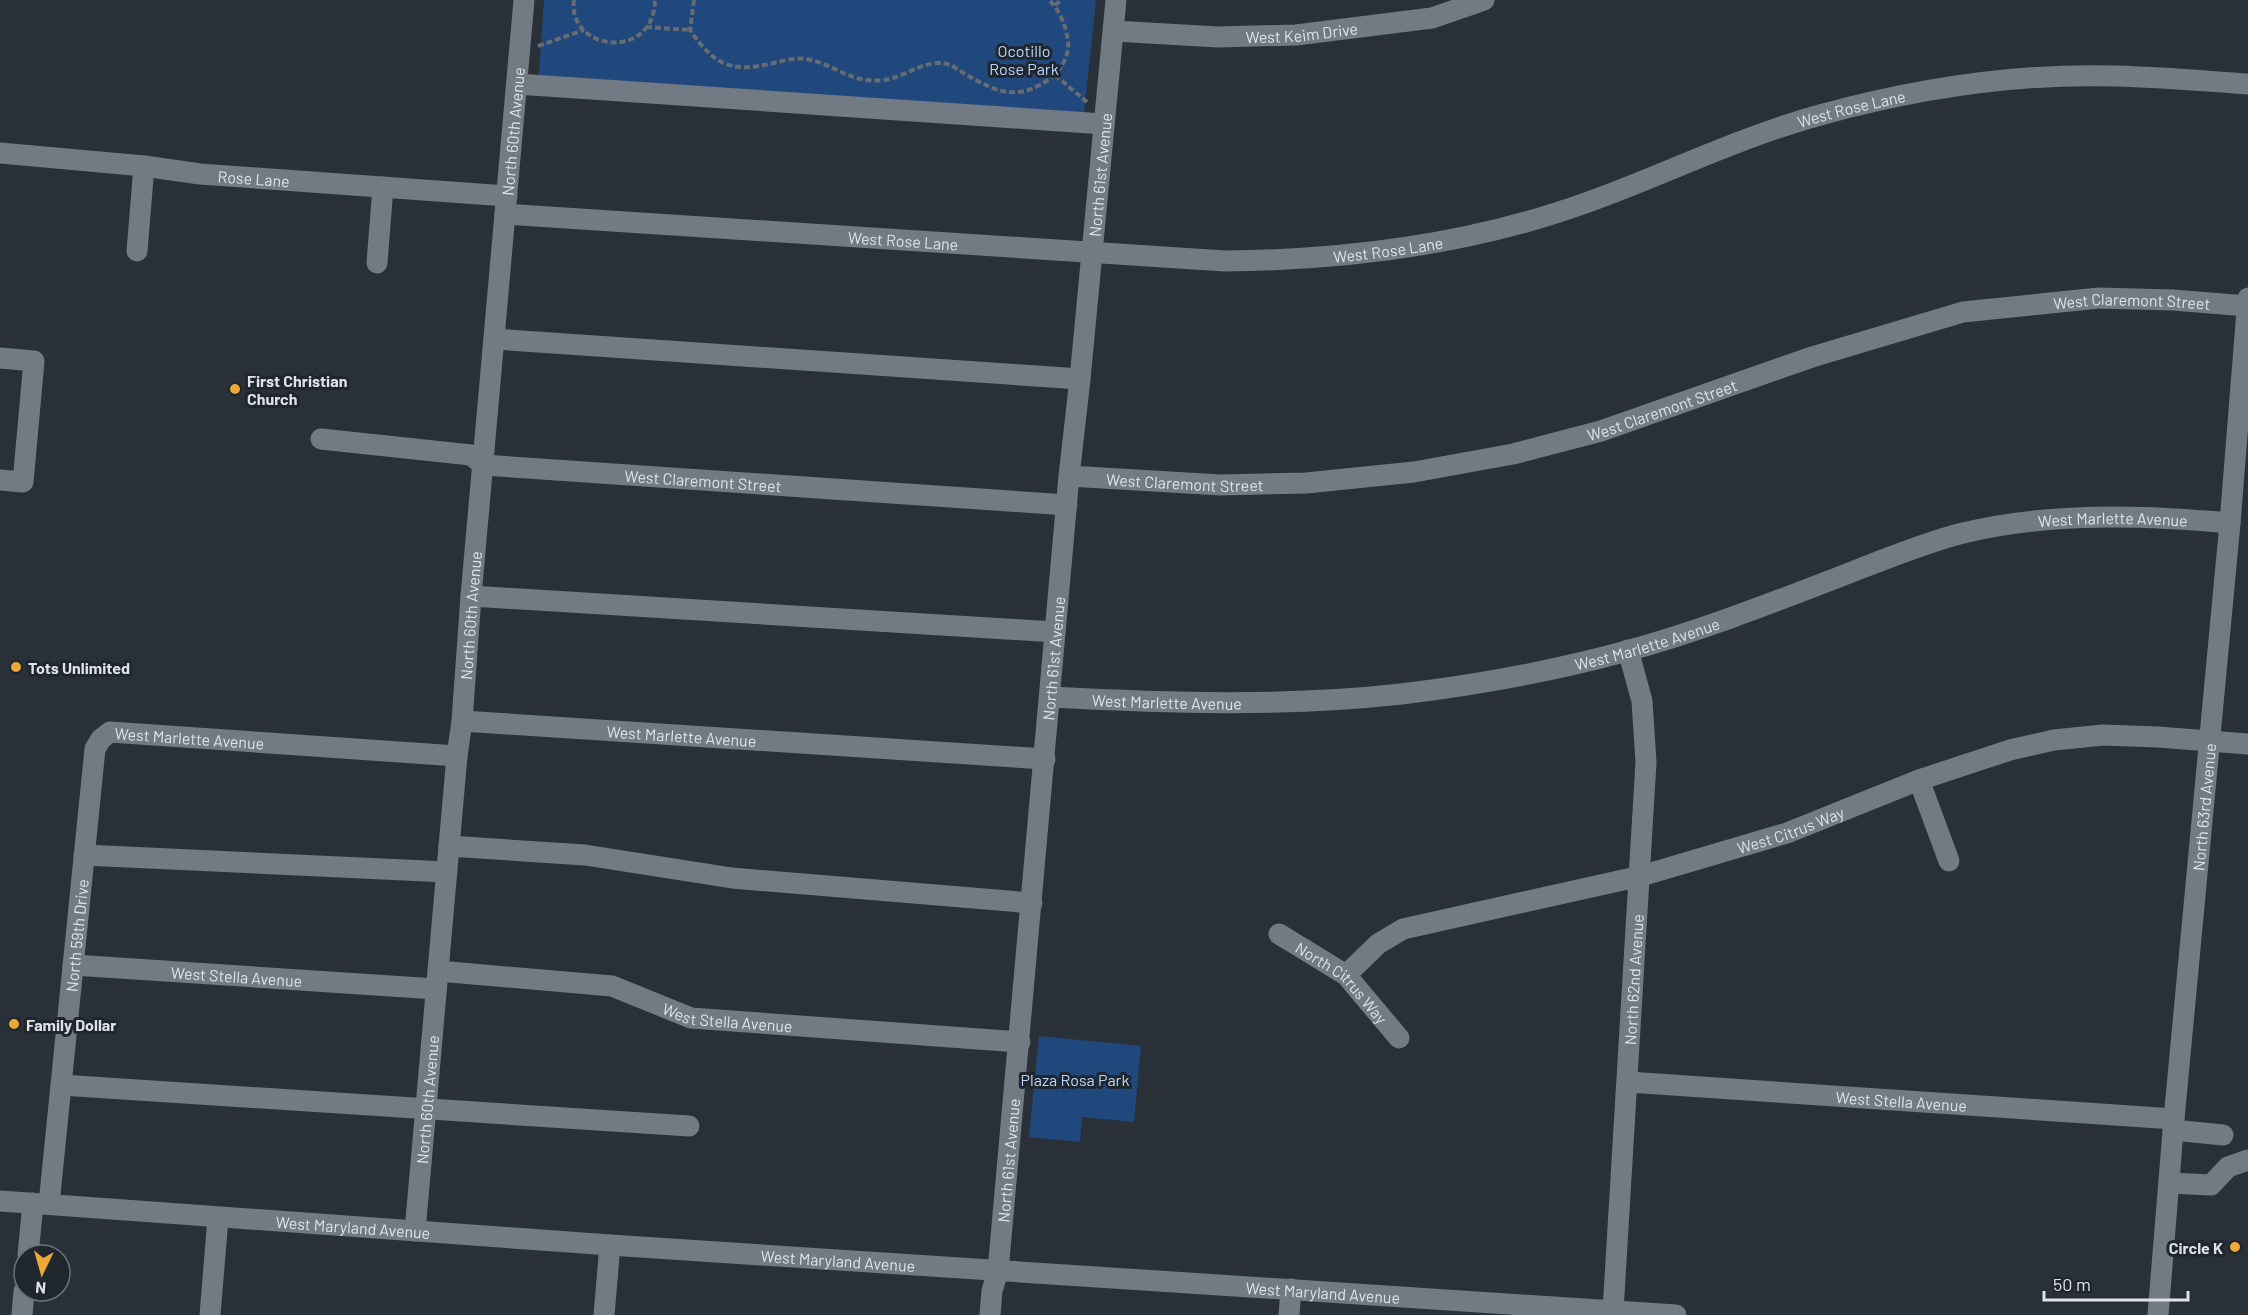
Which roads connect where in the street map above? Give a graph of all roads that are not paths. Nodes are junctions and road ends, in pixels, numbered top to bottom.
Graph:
1 (524, 0) edge
2 (1116, 0) edge
3 (1484, 0) edge
4 (1114, 31) junction
5 (517, 84) junction
6 (2248, 84) edge
7 (1104, 124) junction
8 (0, 153) edge
9 (144, 166) junction
10 (383, 187) junction
11 (506, 205) junction
12 (137, 251) dead end
13 (1092, 252) junction
14 (377, 264) dead end
15 (2248, 302) edge
16 (494, 339) junction
17 (0, 358) edge
18 (1080, 379) junction
19 (321, 439) dead end
20 (483, 465) junction
21 (1069, 476) junction
22 (0, 480) edge
23 (1067, 505) junction
24 (2230, 523) junction
25 (471, 596) junction
26 (1055, 632) junction
27 (1628, 651) junction
28 (1050, 697) junction
29 (462, 721) junction
30 (101, 739) joint
31 (2209, 741) junction
32 (2248, 744) edge
33 (457, 756) junction
34 (1045, 759) junction
35 (1919, 780) junction
36 (449, 846) junction
37 (84, 855) junction
38 (1949, 861) dead end
39 (447, 872) junction
40 (1641, 876) junction
41 (1032, 903) junction
42 (1279, 934) dead end
43 (73, 965) junction
44 (1346, 975) junction
45 (437, 980) junction
46 (1399, 1038) dead end
47 (1020, 1042) junction
48 (1628, 1082) junction
49 (61, 1085) junction
50 (426, 1109) junction
51 (2174, 1125) junction
52 (689, 1126) dead end
53 (2223, 1135) dead end
54 (2248, 1160) edge
55 (2169, 1183) junction
56 (0, 1201) edge
57 (41, 1204) junction
58 (218, 1218) junction
59 (415, 1231) junction
60 (31, 1243) edge
61 (610, 1245) junction
62 (998, 1271) junction
63 (1291, 1289) junction
64 (1572, 1311) edge
65 (1613, 1311) junction
66 (210, 1315) edge
67 (604, 1315) edge
68 (990, 1315) edge
69 (1289, 1315) edge
70 (1676, 1315) edge
71 (2158, 1315) edge

1 - 5 street, North 60th Avenue
2 - 4 street, North 61st Avenue
3 - 4 street, West Keim Drive
4 - 7 street, North 61st Avenue
5 - 7 street
5 - 11 street, North 60th Avenue
6 - 13 street, West Rose Lane
7 - 13 street, North 61st Avenue
8 - 9 street, Rose Lane
9 - 10 street, Rose Lane
9 - 12 street
10 - 11 street, Rose Lane
10 - 14 street
11 - 13 street, West Rose Lane
11 - 16 street, North 60th Avenue
13 - 18 street, North 61st Avenue
15 - 21 street, West Claremont Street
15 - 24 street, North 63rd Avenue
16 - 18 street
16 - 20 street, North 60th Avenue
17 - 22 street
18 - 21 street, North 61st Avenue
19 - 20 street, West Claremont Street
20 - 23 street, West Claremont Street
20 - 25 street, North 60th Avenue
21 - 23 street, North 61st Avenue
23 - 26 street, North 61st Avenue
24 - 27 street, West Marlette Avenue
24 - 31 street, North 63rd Avenue
25 - 26 street
25 - 29 street, North 60th Avenue
26 - 28 street, North 61st Avenue
27 - 28 street, West Marlette Avenue
27 - 40 street, North 62nd Avenue
28 - 34 street, North 61st Avenue
29 - 33 street, North 60th Avenue
29 - 34 street, West Marlette Avenue
30 - 33 street, West Marlette Avenue
30 - 37 street, North 59th Drive
31 - 32 street, West Citrus Way
31 - 35 street, West Citrus Way
31 - 51 street, North 63rd Avenue
33 - 36 street, North 60th Avenue
34 - 41 street, North 61st Avenue
35 - 38 street
35 - 40 street, West Citrus Way
36 - 39 street, North 60th Avenue
36 - 41 street
37 - 39 street
37 - 43 street, North 59th Drive
39 - 45 street, North 60th Avenue
40 - 44 street, West Citrus Way
40 - 48 street, North 62nd Avenue
41 - 47 street, North 61st Avenue
42 - 44 street, North Citrus Way
43 - 45 street, West Stella Avenue
43 - 49 street, North 59th Drive
44 - 46 street, North Citrus Way
45 - 47 street, West Stella Avenue
45 - 50 street, North 60th Avenue
47 - 62 street, North 61st Avenue
48 - 51 street, West Stella Avenue
48 - 65 street, North 62nd Avenue
49 - 50 street
49 - 57 street, North 59th Drive
50 - 52 street
50 - 59 street, North 60th Avenue
51 - 53 street, West Stella Avenue
51 - 55 street, North 63rd Avenue
54 - 55 street
55 - 71 street, North 63rd Avenue
56 - 57 street, West Maryland Avenue
57 - 58 street, West Maryland Avenue
57 - 60 street, North 59th Drive
58 - 59 street, West Maryland Avenue
58 - 66 street
59 - 61 street, West Maryland Avenue
61 - 62 street, West Maryland Avenue
61 - 67 street
62 - 63 street, West Maryland Avenue
62 - 68 street, North 61st Avenue
63 - 64 street, West Maryland Avenue
63 - 69 street
64 - 65 street, West Maryland Avenue
65 - 70 street, West Maryland Avenue

